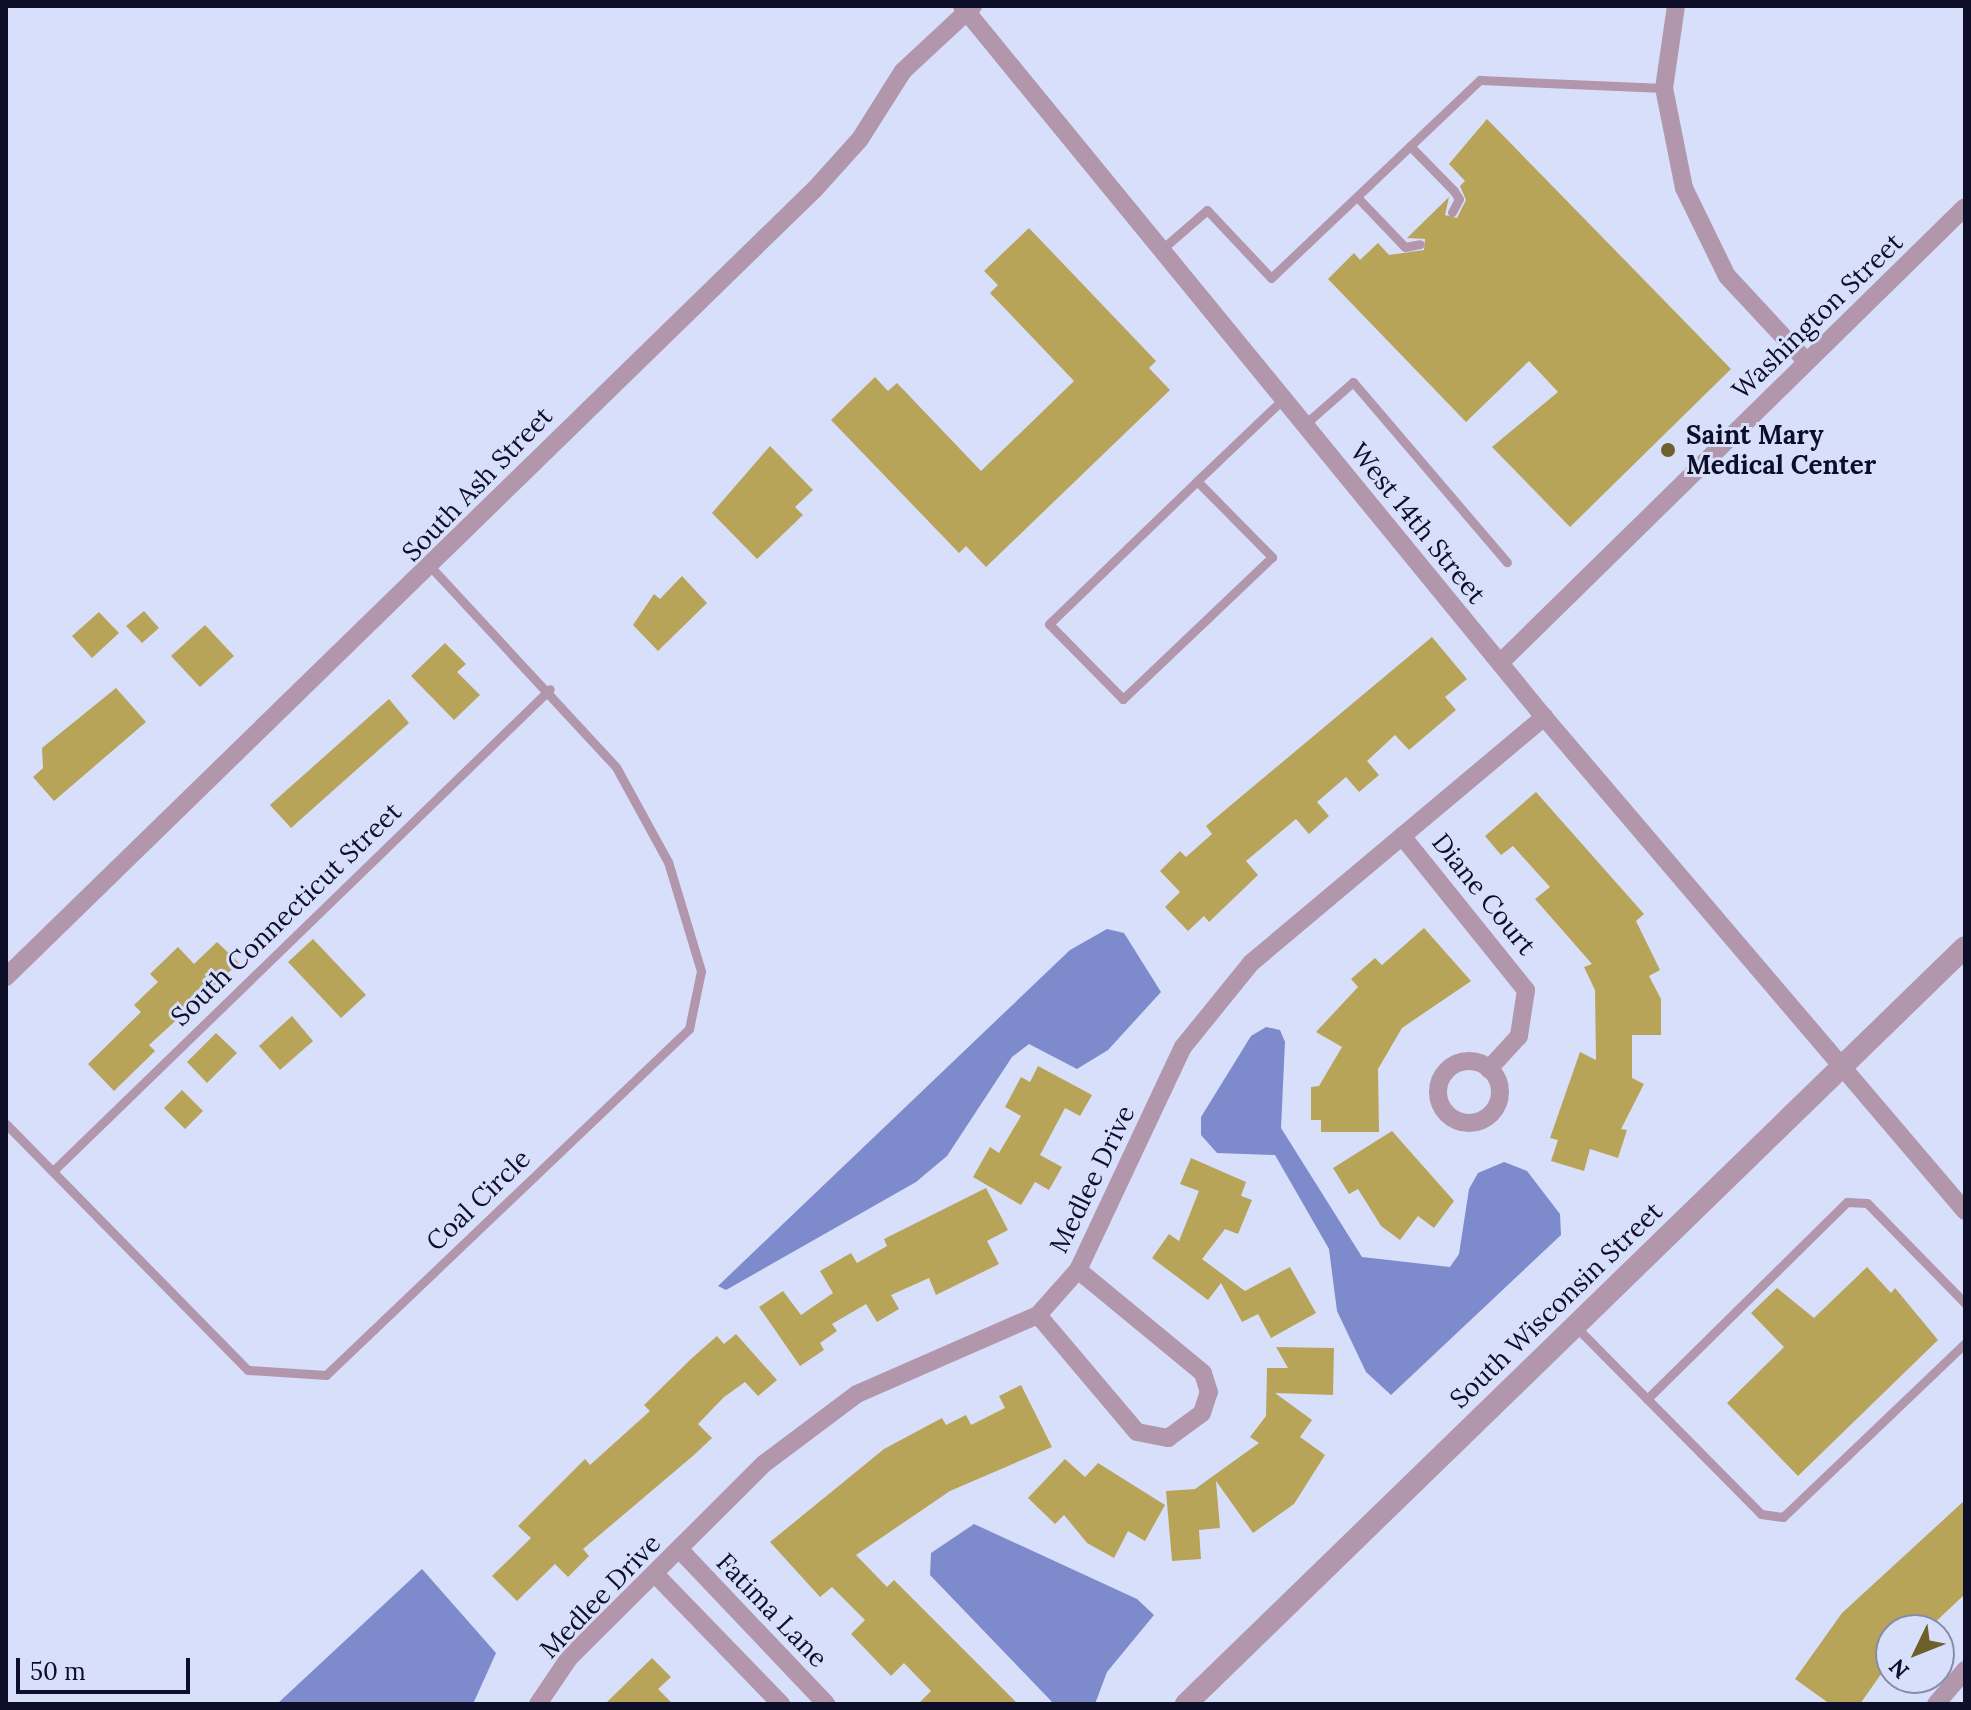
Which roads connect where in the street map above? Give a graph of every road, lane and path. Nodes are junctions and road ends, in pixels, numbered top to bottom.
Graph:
1 (1676, 6) edge
2 (967, 8) edge
3 (1664, 88) junction
4 (1410, 146) junction
5 (1357, 197) junction
6 (1965, 207) edge
7 (1452, 212) dead end
8 (1420, 244) dead end
9 (1161, 250) junction
10 (1807, 362) junction
11 (1283, 399) junction
12 (1304, 425) junction
13 (1197, 481) junction
14 (1507, 562) dead end
15 (432, 568) junction
16 (1500, 663) junction
17 (550, 689) junction
18 (1544, 717) junction
19 (1402, 836) junction
20 (1965, 947) edge
21 (6, 977) edge
22 (1843, 1065) junction
23 (1489, 1069) dead end
24 (6, 1124) edge
25 (53, 1171) junction
26 (1965, 1211) edge
27 (1078, 1270) junction
28 (1965, 1303) edge
29 (1038, 1315) junction
30 (1575, 1326) junction
31 (1965, 1343) edge
32 (1647, 1399) junction
33 (681, 1551) junction
34 (656, 1575) junction
35 (1965, 1670) edge
36 (538, 1704) edge
37 (781, 1704) edge
38 (826, 1704) edge
39 (1186, 1704) edge
40 (1936, 1704) edge

1 - 3 street
2 - 9 street, West 14th Street
2 - 15 street, South Ash Street
3 - 4 lane
3 - 10 street
4 - 5 lane
4 - 7 lane
5 - 8 lane
5 - 9 lane
6 - 10 street, Washington Street
9 - 11 street, West 14th Street
10 - 16 street, Washington Street
11 - 12 street, West 14th Street
11 - 13 lane
12 - 14 lane
12 - 16 street, West 14th Street
13 - 13 lane
15 - 17 lane, Coal Circle
15 - 21 street, South Ash Street
16 - 18 street, West 14th Street
17 - 25 lane, South Connecticut Street
17 - 25 lane, Coal Circle
18 - 19 street, Medlee Drive
18 - 22 street, West 14th Street
19 - 23 street, Diane Court
19 - 27 street, Medlee Drive
20 - 22 street, South Wisconsin Street
22 - 26 street, West 14th Street
22 - 30 street, South Wisconsin Street
24 - 25 lane, Coal Circle
27 - 29 street, Medlee Drive
27 - 29 street
28 - 32 lane
29 - 33 street, Medlee Drive
30 - 32 lane
30 - 39 street, South Wisconsin Street
31 - 32 lane
33 - 34 street, Medlee Drive
33 - 38 street, Fatima Lane
34 - 36 street, Medlee Drive
34 - 37 street
35 - 40 street

